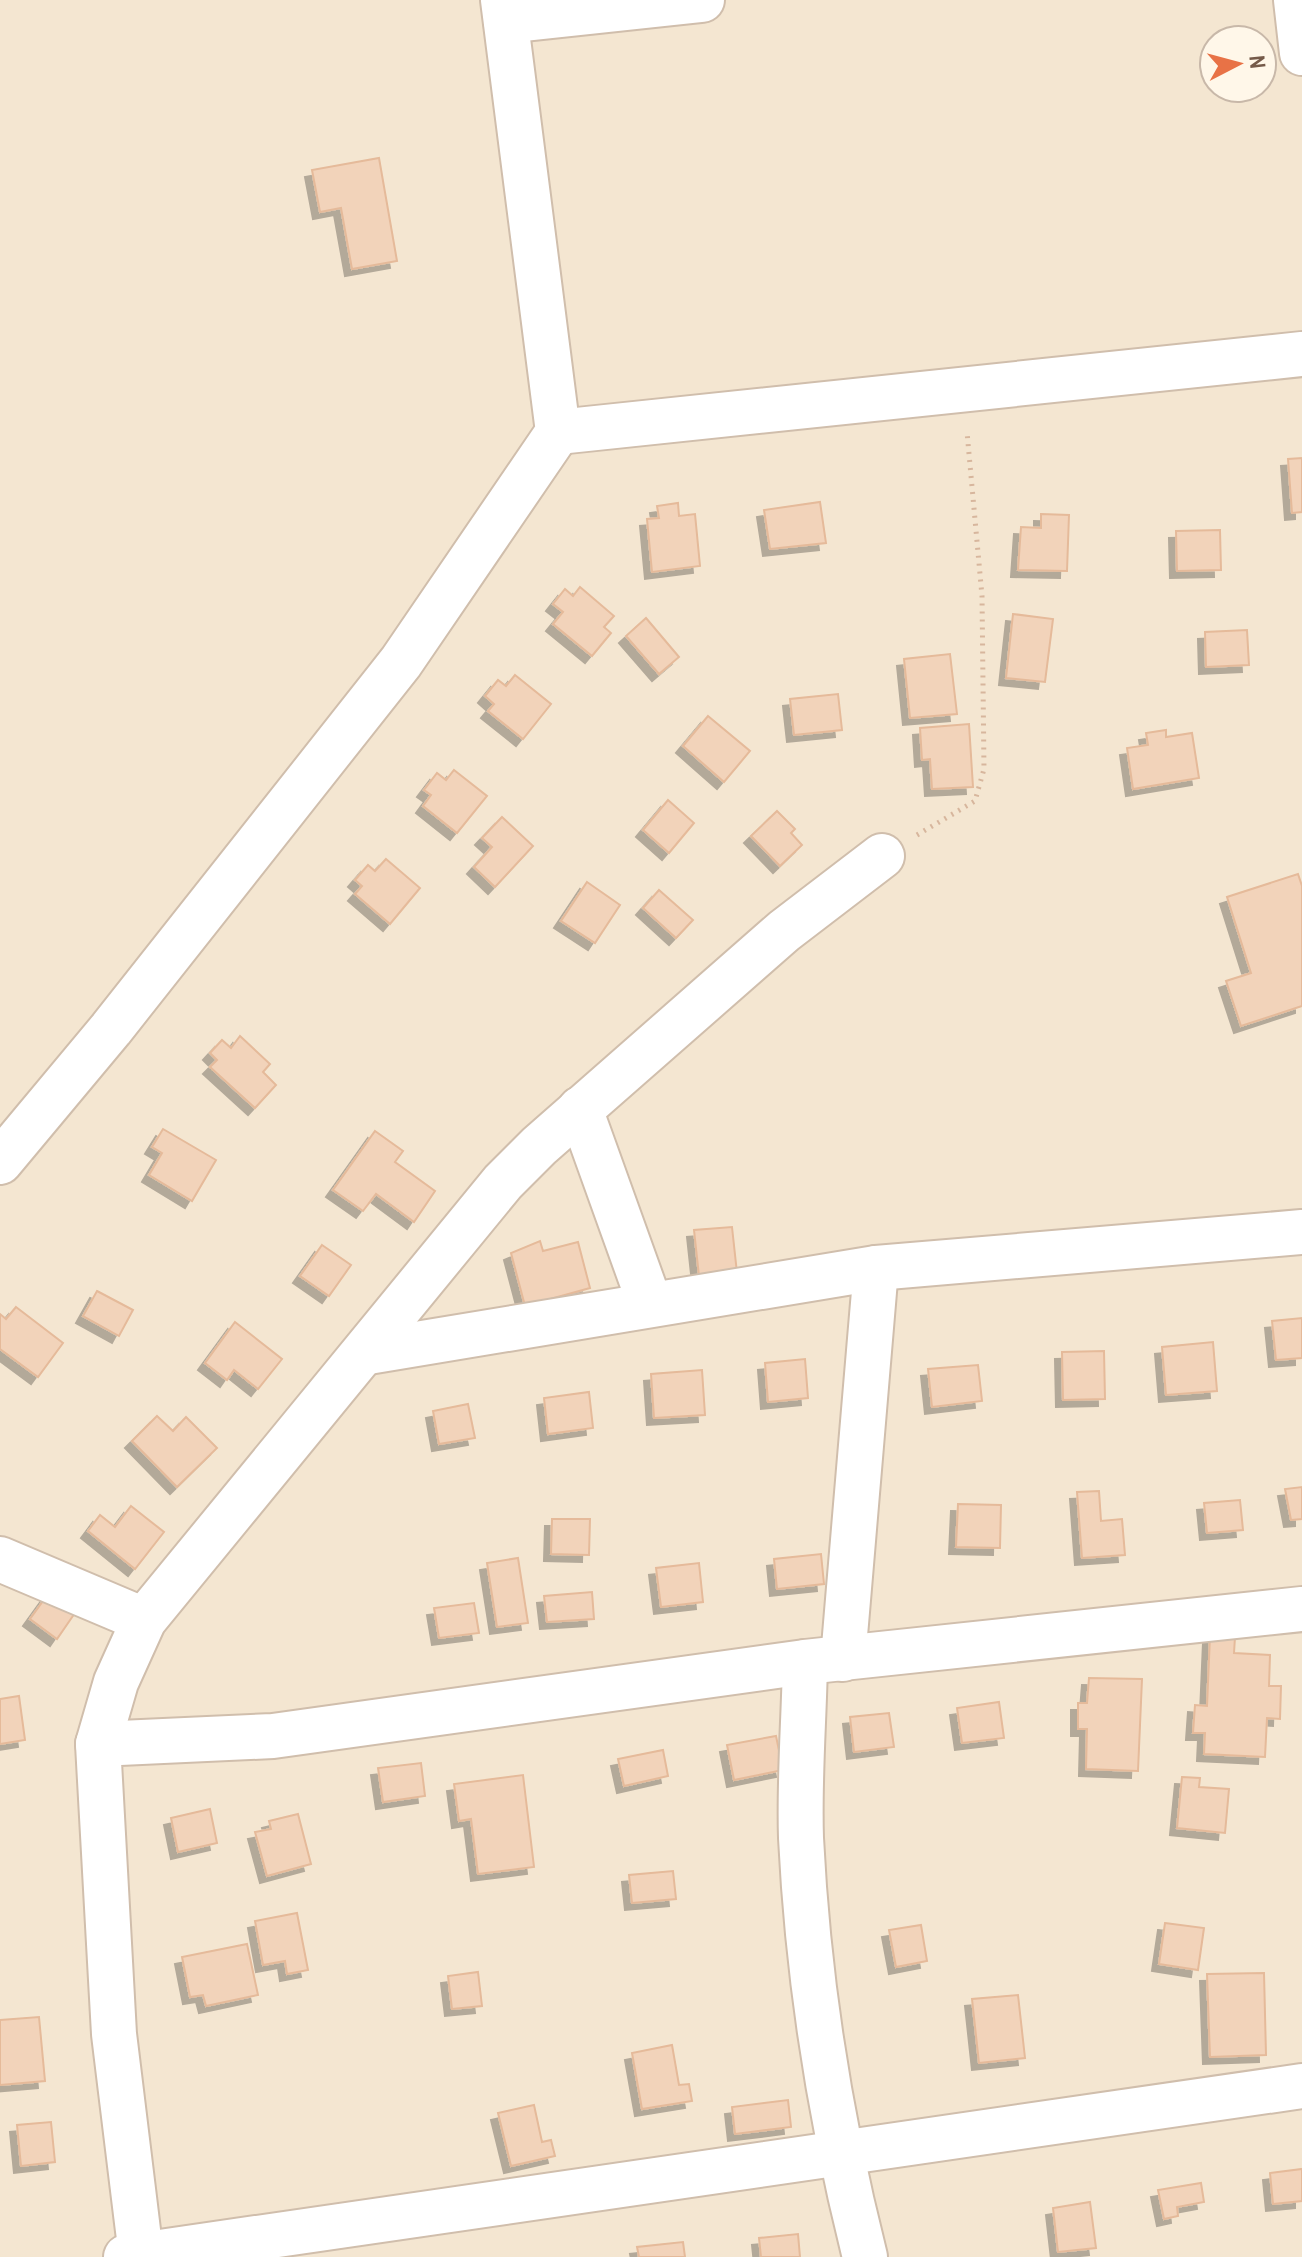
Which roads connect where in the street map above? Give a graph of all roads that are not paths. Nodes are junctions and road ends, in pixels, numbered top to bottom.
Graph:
1 (702, 0) edge
2 (1296, 0) edge
3 (504, 10) edge
4 (1302, 53) edge
5 (1302, 354) edge
6 (558, 432) junction
7 (882, 856) road end
8 (580, 1109) junction
9 (0, 1162) edge
10 (1302, 1232) edge
11 (876, 1268) junction
12 (650, 1304) junction
13 (368, 1352) junction
14 (0, 1559) edge
15 (1302, 1609) edge
16 (144, 1620) junction
17 (824, 1661) junction
18 (98, 1744) junction
19 (1302, 2086) edge
20 (839, 2155) junction
21 (133, 2256) edge
22 (865, 2257) edge

1 - 3 street
2 - 4 street
3 - 6 street
5 - 6 street
6 - 9 street
7 - 8 street
8 - 12 street
8 - 13 street
10 - 11 street
11 - 12 street
11 - 17 street
12 - 13 street
13 - 16 street
14 - 16 street
15 - 17 street
16 - 18 street
17 - 18 street
17 - 20 street
18 - 21 street
19 - 20 street
20 - 21 street
20 - 22 street

